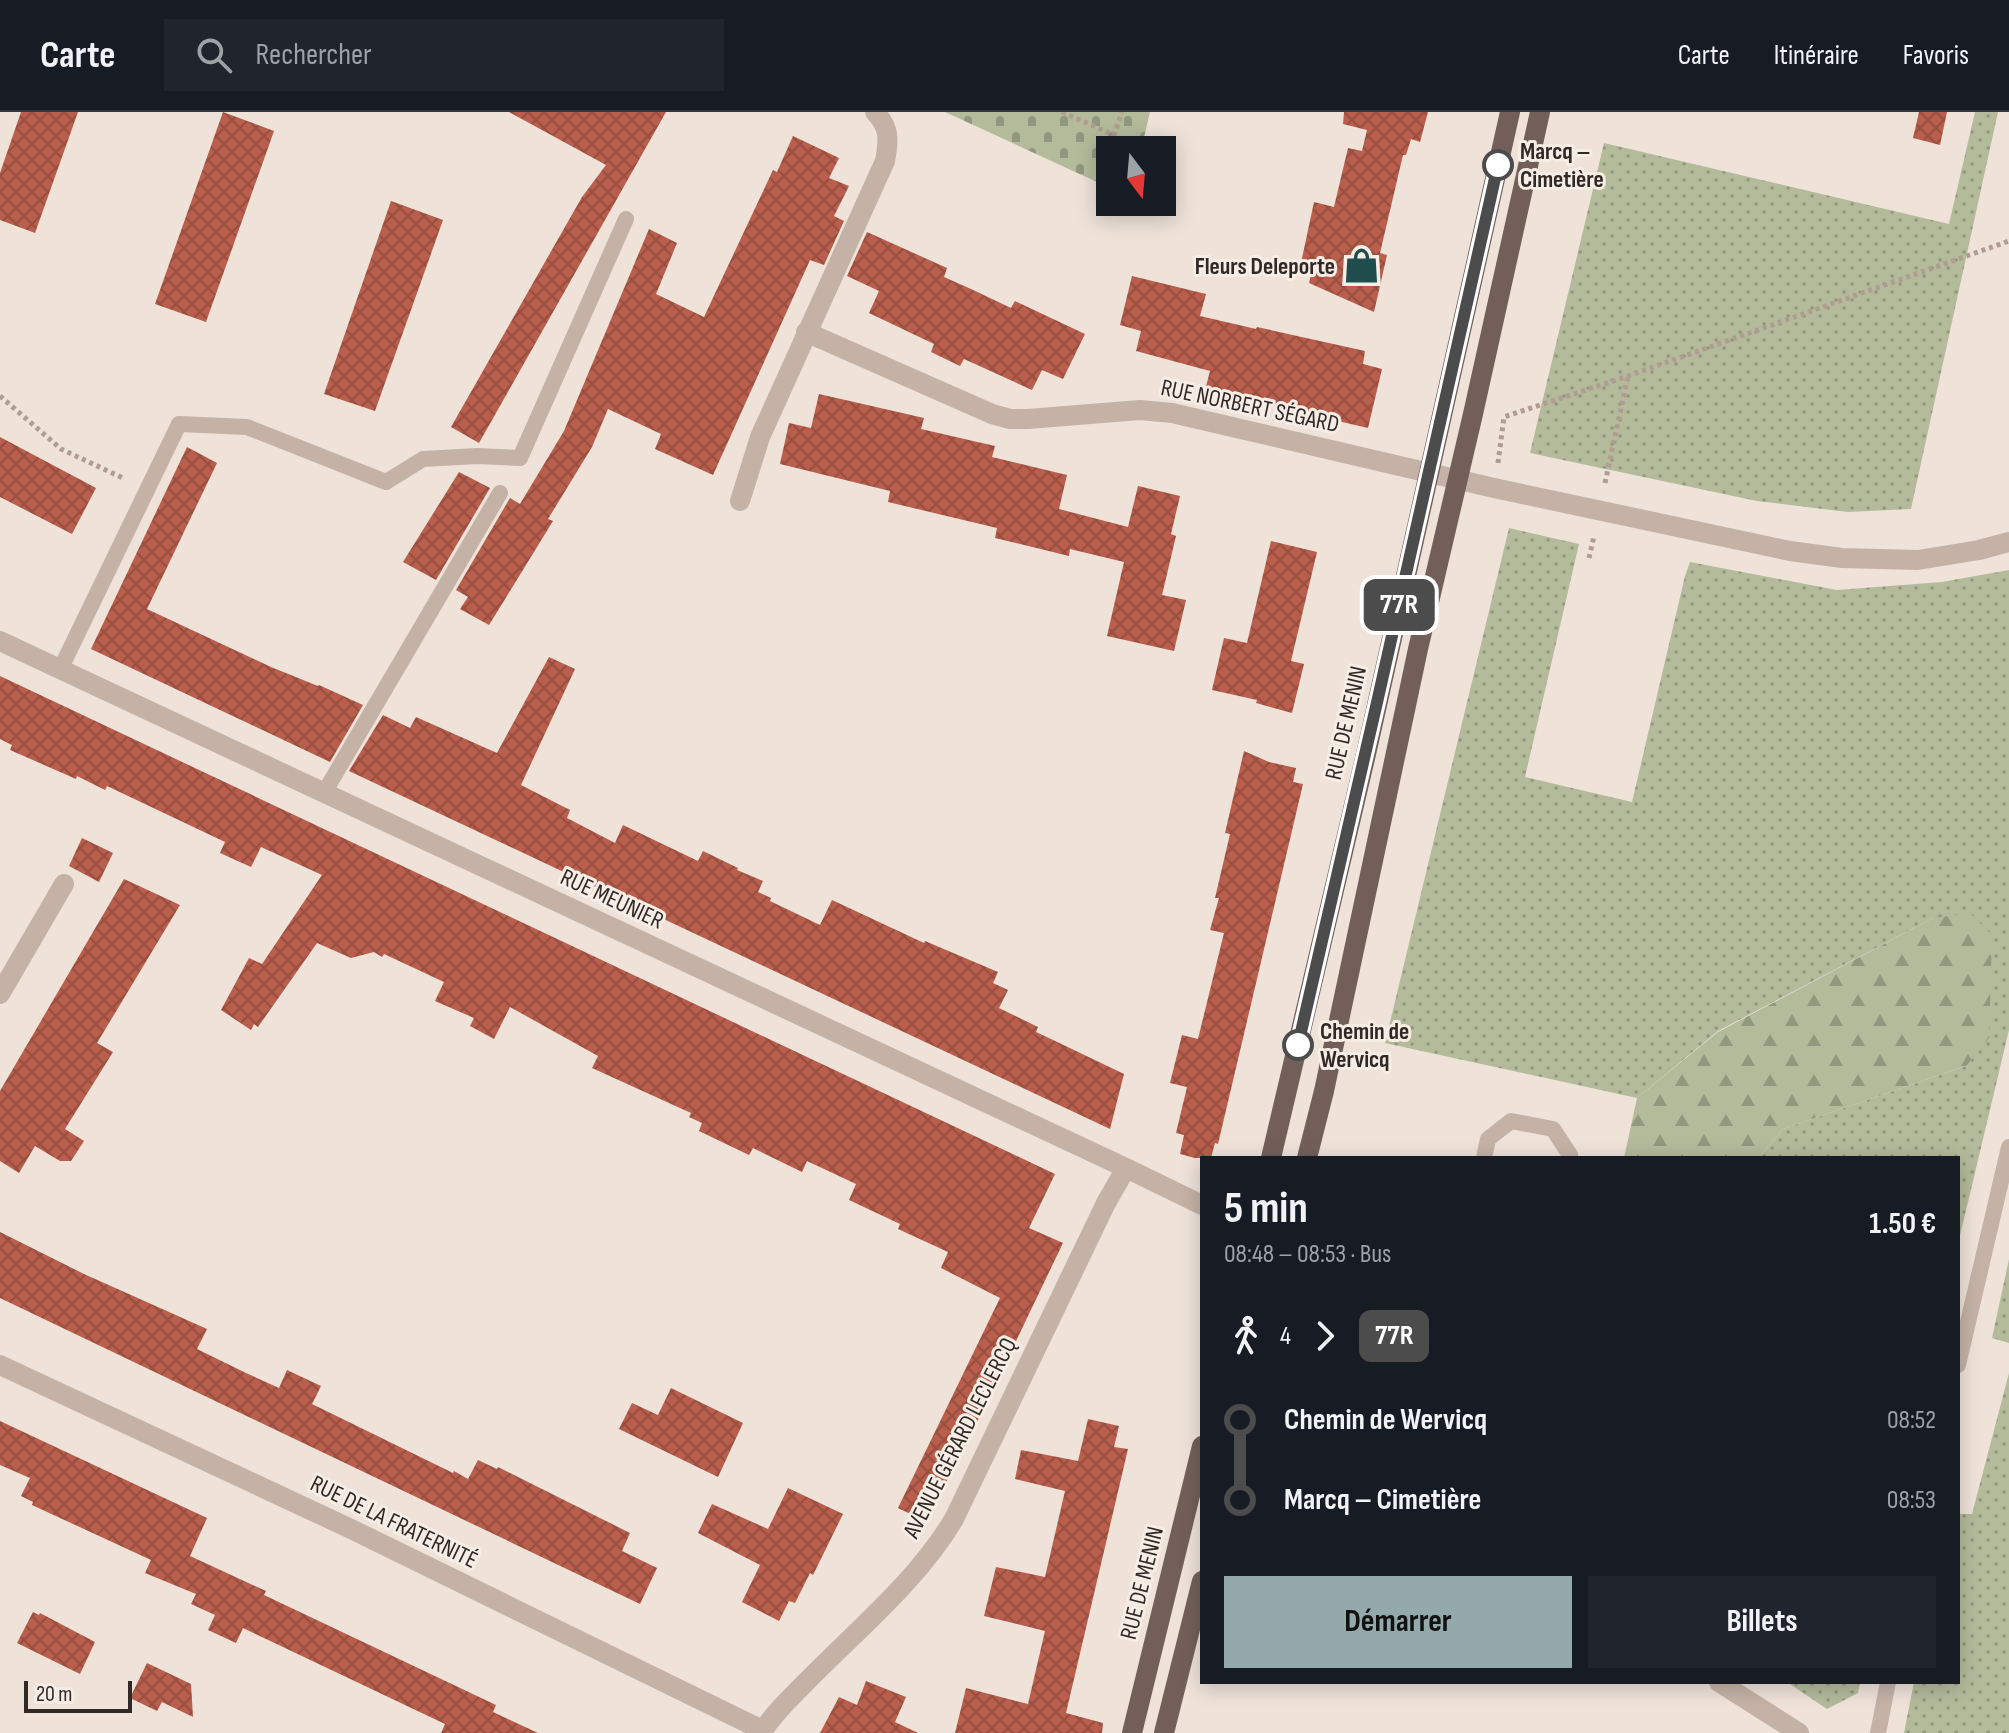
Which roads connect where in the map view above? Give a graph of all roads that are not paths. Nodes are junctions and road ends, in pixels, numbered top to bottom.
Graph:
1 (875, 112) edge
2 (1510, 112) edge
3 (1540, 112) edge
4 (626, 219) dead end
5 (806, 332) junction
6 (1429, 473) junction
7 (1458, 480) junction
8 (500, 493) dead end
9 (740, 501) dead end
10 (2009, 542) edge
11 (0, 641) edge
12 (60, 670) junction
13 (324, 793) junction
14 (64, 884) dead end
15 (0, 994) edge
16 (2009, 1147) edge
17 (1271, 1156) edge
18 (1308, 1156) edge
19 (1484, 1156) edge
20 (1570, 1156) edge
21 (1126, 1168) junction
22 (1200, 1204) edge
23 (1960, 1356) edge
24 (0, 1365) edge
25 (1200, 1454) edge
26 (1200, 1589) edge
27 (1722, 1684) edge
28 (1888, 1684) edge
29 (762, 1732) edge
30 (1132, 1733) edge
31 (1164, 1733) edge
32 (1799, 1733) edge
33 (1878, 1733) edge

1 - 5 street
2 - 6 main road, RUE DE MENIN
3 - 7 main road
4 - 12 lane
5 - 6 street, RUE NORBERT SÉGARD
5 - 9 street
6 - 7 street, RUE NORBERT SÉGARD
6 - 17 main road, RUE DE MENIN
7 - 10 street, RUE NORBERT SÉGARD
7 - 18 main road
8 - 13 lane
11 - 12 street, RUE MEUNIER
12 - 13 street, RUE MEUNIER
13 - 21 street, RUE MEUNIER
14 - 15 street
16 - 23 lane
19 - 20 lane
21 - 22 street, RUE MEUNIER
21 - 29 street, AVENUE GÉRARD LECLERCQ
24 - 29 street, RUE DE LA FRATERNITÉ
25 - 30 main road, RUE DE MENIN
26 - 31 main road
27 - 32 street
28 - 33 lane

